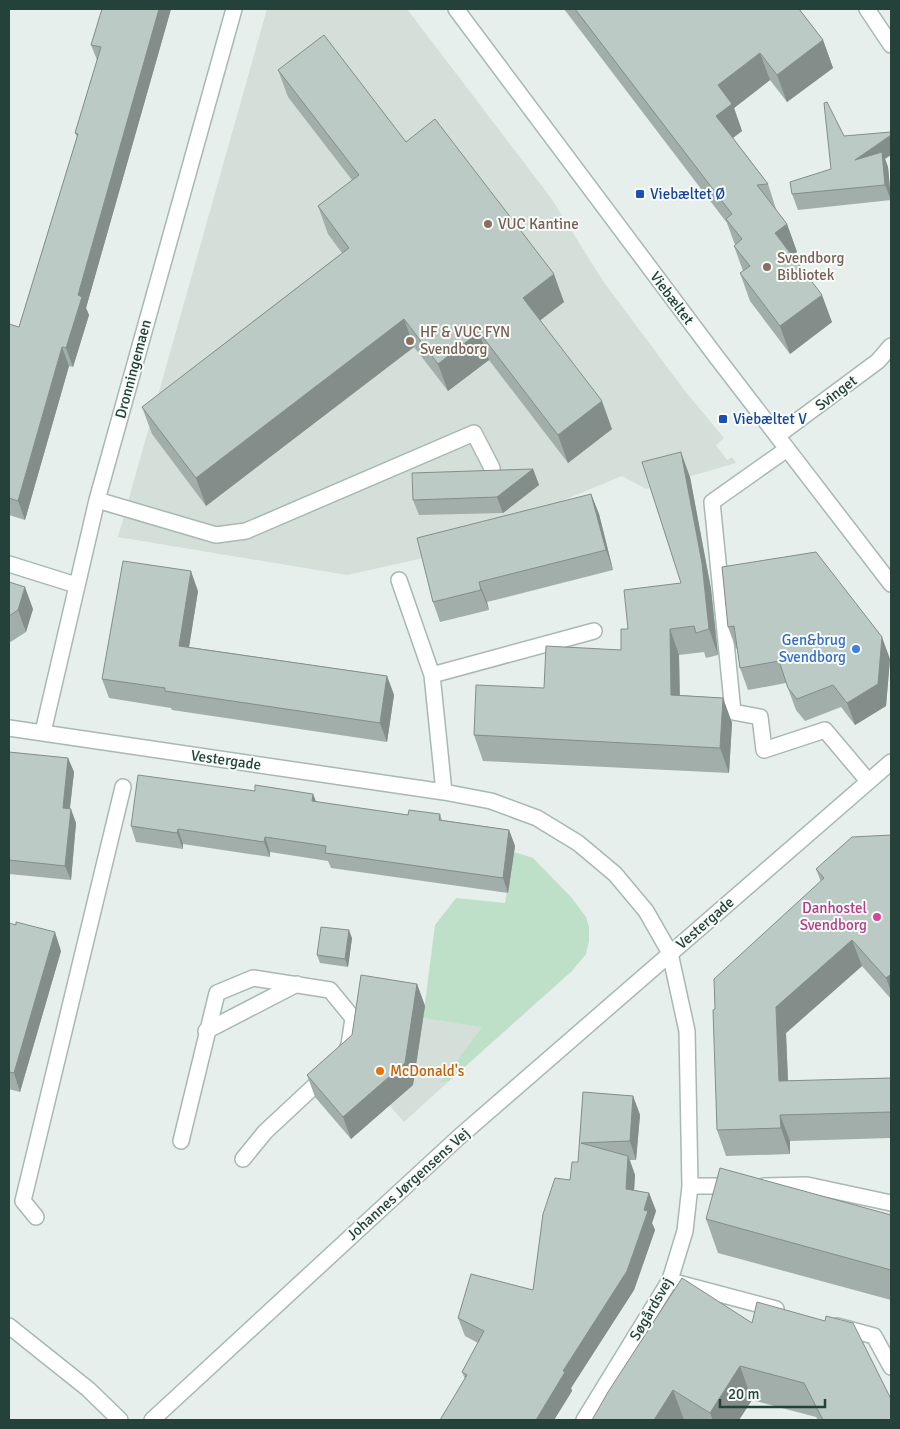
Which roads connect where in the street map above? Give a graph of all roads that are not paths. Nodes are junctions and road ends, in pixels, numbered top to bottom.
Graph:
1 (234, 9) edge
2 (456, 9) edge
3 (867, 9) edge
4 (891, 45) edge
5 (891, 346) edge
6 (777, 436) junction
7 (787, 449) junction
8 (492, 468) edge
9 (97, 500) junction
10 (9, 564) edge
11 (399, 580) dead end
12 (891, 584) edge
13 (76, 585) junction
14 (594, 631) dead end
15 (432, 675) junction
16 (9, 728) edge
17 (43, 732) junction
18 (891, 762) edge
19 (868, 782) junction
20 (123, 787) dead end
21 (444, 792) junction
22 (670, 953) junction
23 (297, 984) junction
24 (206, 1031) junction
25 (180, 1141) dead end
26 (243, 1159) dead end
27 (690, 1186) junction
28 (891, 1203) edge
29 (36, 1217) dead end
30 (670, 1280) junction
31 (790, 1313) edge
32 (818, 1321) edge
33 (9, 1326) edge
34 (891, 1367) edge
35 (120, 1420) edge
36 (152, 1420) edge
37 (584, 1420) edge

1 - 9 street, Dronningemaen
2 - 6 street, Viebæltet
3 - 4 street
5 - 6 street, Svinget
6 - 7 street, Viebæltet
7 - 12 street, Viebæltet
7 - 19 street
8 - 9 street
9 - 13 street, Dronningemaen
10 - 13 street
11 - 15 street
13 - 17 street, Dronningemaen
14 - 15 street
15 - 21 street
16 - 17 street, Vestergade
17 - 21 street, Vestergade
18 - 19 street, Vestergade
19 - 22 street, Vestergade
20 - 29 street
21 - 22 street, Vestergade
22 - 27 street, Søgårdsvej
22 - 36 street, Johannes Jørgensens Vej
23 - 24 street
23 - 24 street
23 - 26 street
24 - 25 street
27 - 28 street
27 - 30 street, Søgårdsvej
30 - 31 street
30 - 37 street, Søgårdsvej
32 - 34 street
33 - 35 street

